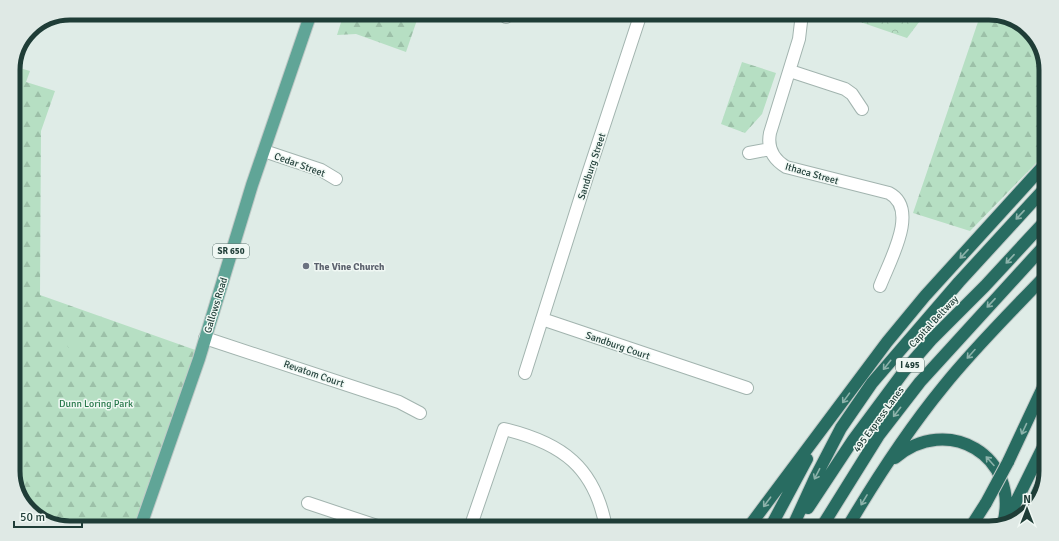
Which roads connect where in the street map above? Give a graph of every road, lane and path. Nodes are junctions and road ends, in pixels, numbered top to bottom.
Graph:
1 (306, 20) edge
2 (639, 20) edge
3 (800, 20) edge
4 (790, 72) junction
5 (862, 109) dead end
6 (770, 149) junction
7 (264, 151) junction
8 (749, 153) dead end
9 (1039, 171) edge
10 (336, 179) dead end
11 (1039, 195) edge
12 (1039, 228) edge
13 (1039, 252) edge
14 (1039, 282) edge
15 (880, 286) dead end
16 (542, 319) junction
17 (205, 338) junction
18 (525, 372) dead end
19 (747, 388) dead end
20 (1039, 396) edge
21 (420, 413) dead end
22 (833, 415) junction
23 (1039, 455) edge
24 (882, 472) junction
25 (308, 503) dead end
26 (984, 506) junction
27 (1009, 516) edge
28 (1004, 518) edge
29 (142, 521) edge
30 (362, 521) edge
31 (472, 521) edge
32 (604, 521) edge
33 (753, 521) edge
34 (774, 521) edge
35 (795, 521) edge
36 (800, 521) edge
37 (824, 521) edge
38 (851, 521) edge
39 (971, 521) edge
40 (974, 521) edge

1 - 7 main road, Gallows Road / SR 650
2 - 16 street, Sandburg Street
3 - 4 street
4 - 5 street
4 - 6 street
6 - 8 street
6 - 15 street, Ithaca Street
7 - 10 street, Cedar Street
7 - 17 main road, Gallows Road / SR 650
9 -> 22 highway
11 -> 35 highway
12 -> 36 highway, Capital Beltway / I 495
13 -> 37 highway, 495 Express Lanes / I 495
14 -> 24 highway
16 - 18 street
16 - 19 street, Sandburg Court
17 - 21 street, Revatom Court
17 - 29 main road, Gallows Road / SR 650
20 -> 26 highway, bridge
22 -> 33 highway
22 - 34 highway
23 - 27 highway
28 -> 24 highway
24 -> 38 highway
25 - 30 street
26 - 39 highway
26 - 40 highway
31 - 32 street

